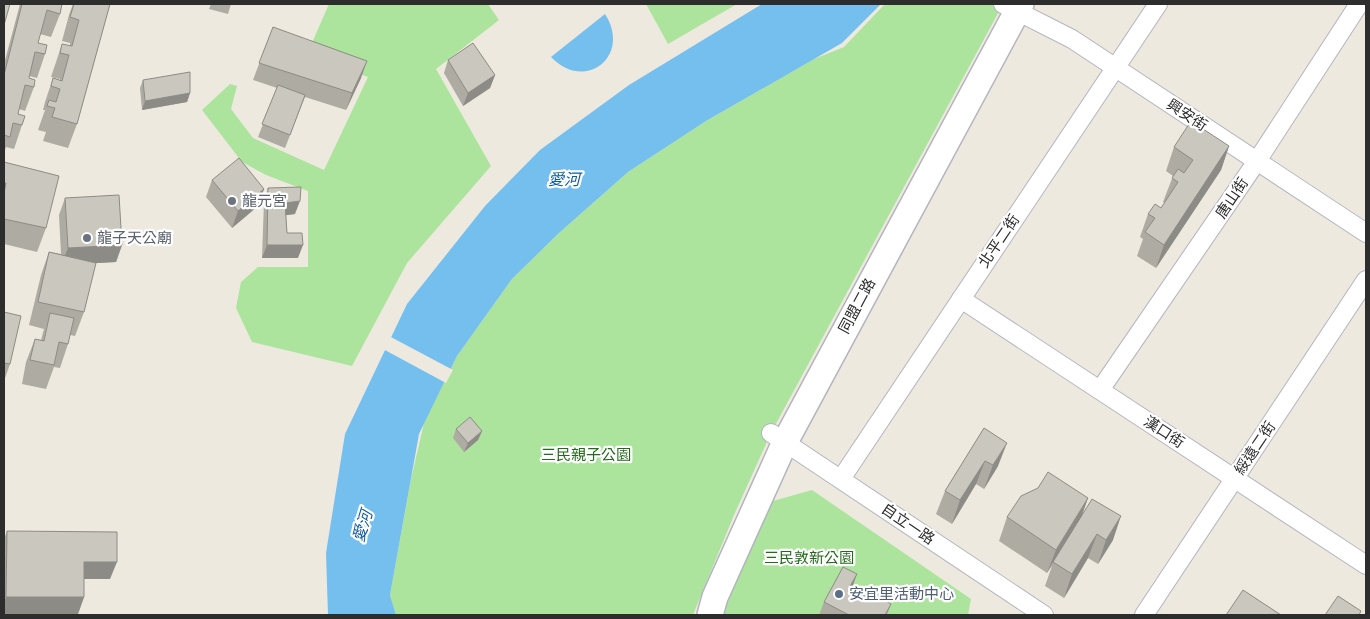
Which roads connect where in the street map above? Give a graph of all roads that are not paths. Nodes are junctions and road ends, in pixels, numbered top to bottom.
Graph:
1 (1158, 4) edge
2 (1359, 4) edge
3 (1011, 6) edge
4 (1115, 68) junction
5 (1257, 161) junction
6 (1366, 233) edge
7 (1366, 280) edge
8 (961, 299) junction
9 (1100, 390) junction
10 (778, 438) junction
11 (841, 479) junction
12 (1235, 479) junction
13 (1366, 565) edge
14 (693, 615) edge
15 (710, 615) edge
16 (1044, 615) edge
17 (1144, 615) edge

1 - 4 street, 北平二街
2 - 5 street, 唐山街
3 - 4 street, 興安街
3 - 10 street, 同盟二路
4 - 5 street, 興安街
4 - 8 street, 北平二街
5 - 6 street, 興安街
5 - 9 street, 唐山街
7 - 12 street, 綏遠二街
8 - 9 street, 漢口街
8 - 11 street, 北平二街
9 - 12 street, 漢口街
10 - 11 street, 自立一路
10 - 14 street, 同盟二路
10 - 15 street, 同盟二路
11 - 16 street, 自立一路
12 - 13 street, 漢口街
12 - 17 street, 綏遠二街

